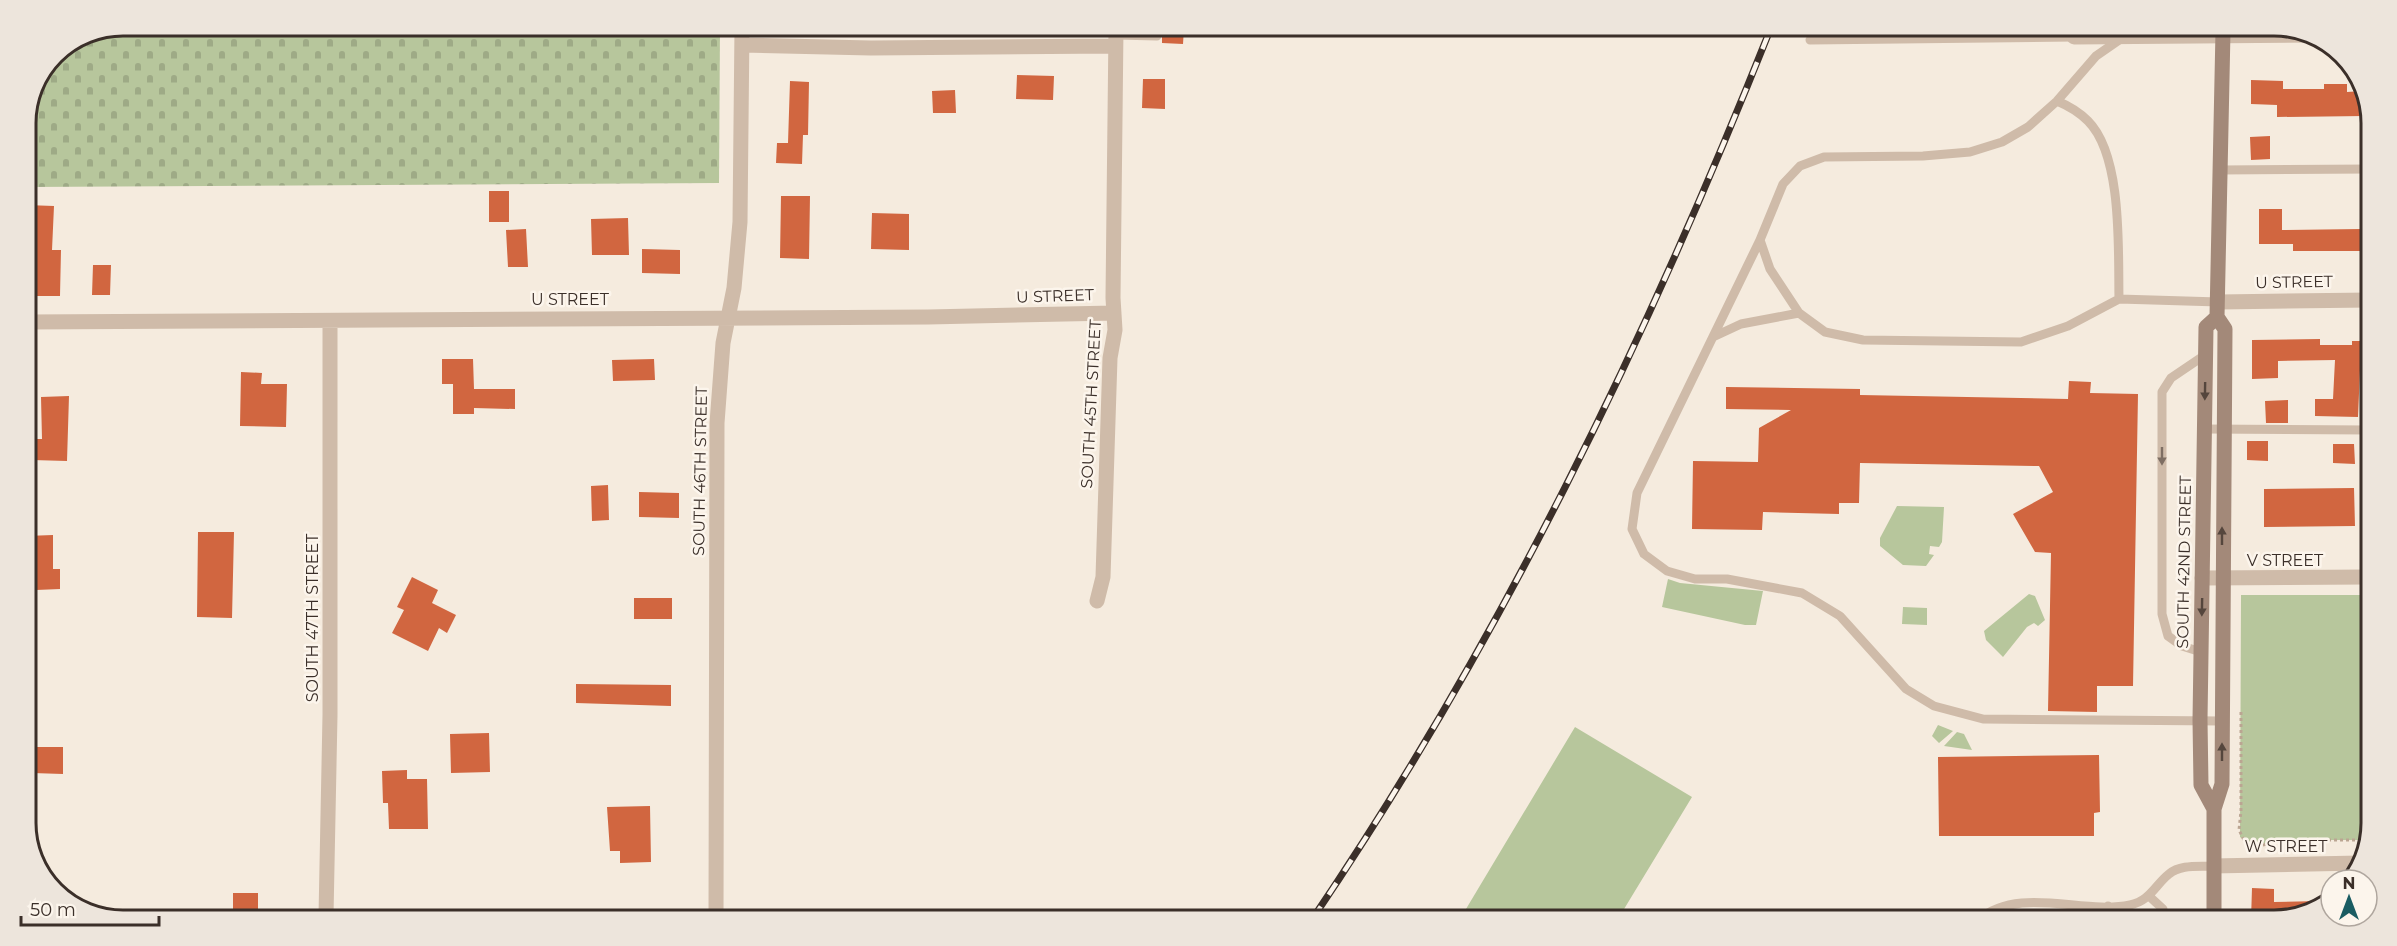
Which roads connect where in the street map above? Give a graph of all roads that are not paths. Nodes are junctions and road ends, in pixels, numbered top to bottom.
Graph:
1 (742, 36) edge
2 (1116, 36) edge
3 (1157, 36) dead end
4 (1917, 36) edge
5 (2040, 36) edge
6 (2124, 36) joint
7 (2223, 36) edge
8 (2074, 37) joint
9 (1809, 40) dead end
10 (742, 45) junction
11 (2057, 101) junction
12 (2361, 169) edge
13 (2220, 170) junction
14 (1760, 240) junction
15 (2119, 299) junction
16 (2361, 301) edge
17 (2218, 309) junction
18 (1114, 313) junction
19 (1799, 313) junction
20 (728, 317) junction
21 (330, 321) junction
22 (36, 322) edge
23 (1713, 337) junction
24 (2205, 356) junction
25 (2204, 429) junction
26 (2223, 430) junction
27 (2361, 430) edge
28 (2361, 577) edge
29 (2202, 578) junction
30 (2222, 578) junction
31 (1097, 601) dead end
32 (2201, 652) junction
33 (2200, 720) junction
34 (2222, 721) junction
35 (2214, 809) junction
36 (2351, 863) edge
37 (2213, 866) junction
38 (2150, 897) junction
39 (2108, 906) junction
40 (326, 910) edge
41 (716, 910) edge
42 (1997, 910) edge
43 (2108, 910) edge
44 (2163, 910) edge
45 (2214, 910) edge

1 - 10 street, SOUTH 46TH STREET
2 - 3 lane
2 - 10 street
2 - 18 street, SOUTH 45TH STREET
4 - 9 lane
5 - 8 lane
6 - 8 street
6 - 11 lane
7 - 13 street, SOUTH 42ND STREET
10 - 20 street, SOUTH 46TH STREET
11 - 14 lane
11 - 15 lane
12 - 13 lane
13 - 17 street, SOUTH 42ND STREET
14 - 19 lane
14 - 23 lane
15 - 17 lane
15 - 19 lane
16 - 17 street, U STREET
17 - 24 street, SOUTH 42ND STREET
17 - 26 street, SOUTH 42ND STREET
18 - 20 street, U STREET
18 - 31 street, SOUTH 45TH STREET
19 - 23 lane
20 - 21 street, U STREET
20 - 41 street, SOUTH 46TH STREET
21 - 22 street, U STREET
21 - 40 street, SOUTH 47TH STREET
23 - 33 lane
24 -> 25 street, SOUTH 42ND STREET
24 -> 32 lane
25 - 26 lane
25 - 29 street, SOUTH 42ND STREET
26 - 27 lane
30 -> 26 street, SOUTH 42ND STREET
28 - 30 street, V STREET
29 - 30 street, V STREET
29 -> 32 street, SOUTH 42ND STREET
30 - 34 street, SOUTH 42ND STREET
32 - 33 street, SOUTH 42ND STREET
33 - 34 lane
33 - 35 street, SOUTH 42ND STREET
35 -> 34 street, SOUTH 42ND STREET
35 - 37 street, SOUTH 42ND STREET
36 - 37 street, W STREET
37 - 38 lane
37 - 45 street, SOUTH 42ND STREET
38 - 39 lane
38 - 44 lane
39 - 42 lane
39 - 43 lane

